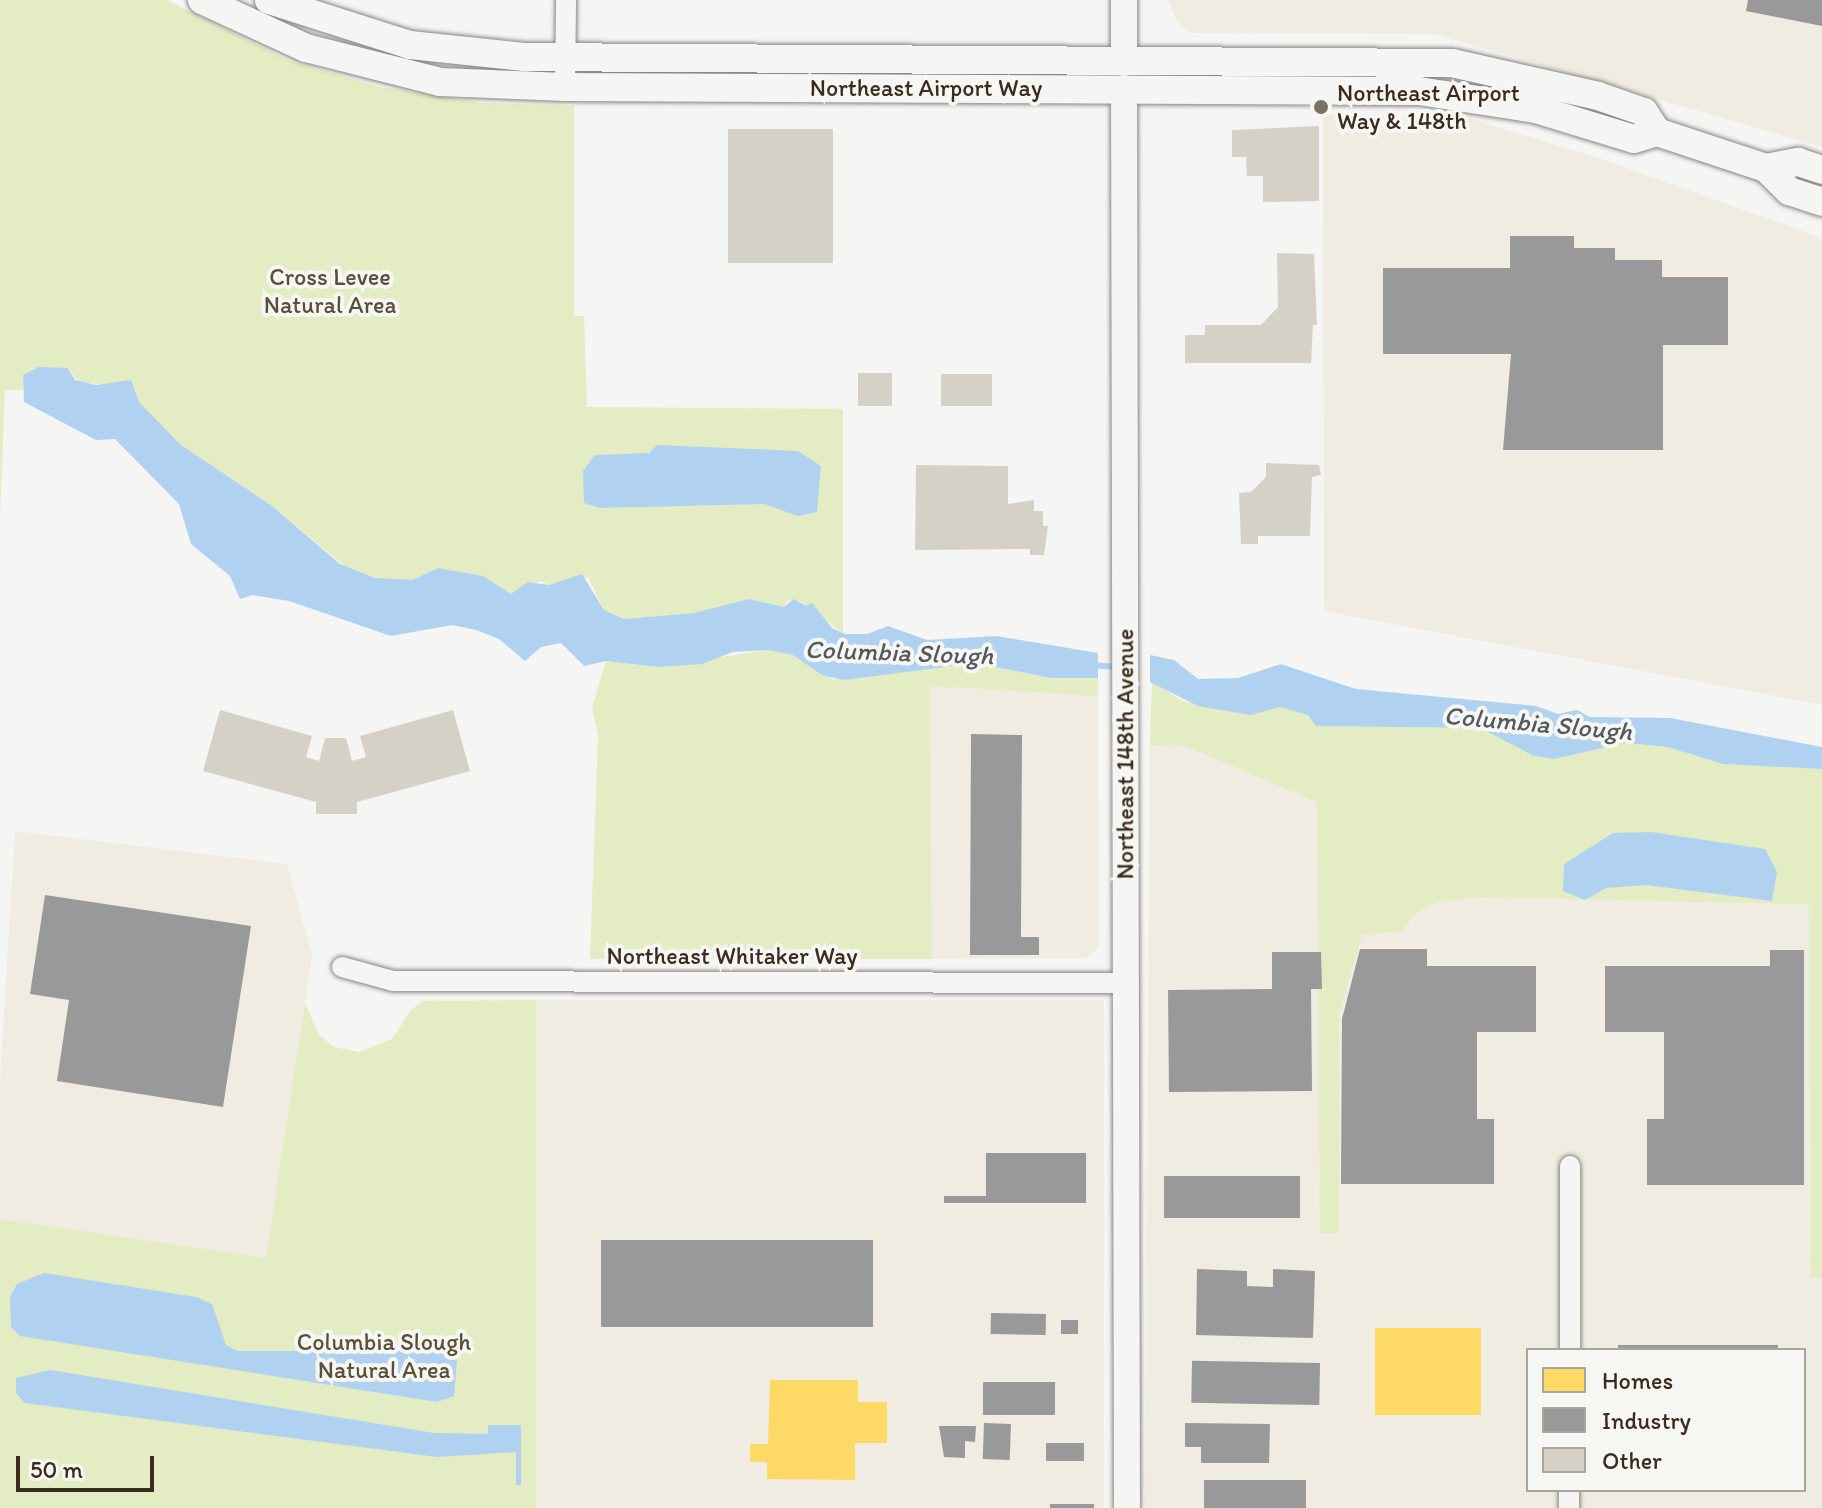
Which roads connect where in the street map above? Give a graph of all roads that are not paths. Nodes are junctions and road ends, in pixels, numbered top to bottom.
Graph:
1 (202, 0) edge
2 (269, 0) edge
3 (566, 0) edge
4 (1124, 0) edge
5 (565, 57) junction
6 (1124, 58) junction
7 (565, 87) junction
8 (1124, 88) junction
9 (1657, 132) junction
10 (1766, 168) junction
11 (1822, 170) edge
12 (1822, 202) edge
13 (342, 967) dead end
14 (1125, 983) junction
15 (1570, 1166) dead end
16 (1570, 1348) edge
17 (1127, 1508) edge

1 - 7 main road, Northeast Airport Way
2 - 5 main road, Northeast Airport Way
3 - 5 street
4 - 6 street, Northeast 148th Avenue
5 - 6 main road, Northeast Airport Way
5 - 7 street
6 - 8 main road, Northeast 148th Avenue
6 - 9 main road, Northeast Airport Way
7 - 8 main road, Northeast Airport Way
8 - 9 main road, Northeast Airport Way
8 - 14 street, Northeast 148th Avenue
9 - 10 main road, Northeast Airport Way
10 - 11 main road, Northeast Airport Way
10 - 12 main road, Northeast Airport Way
13 - 14 street, Northeast Whitaker Way
14 - 17 street, Northeast 148th Avenue
15 - 16 street

